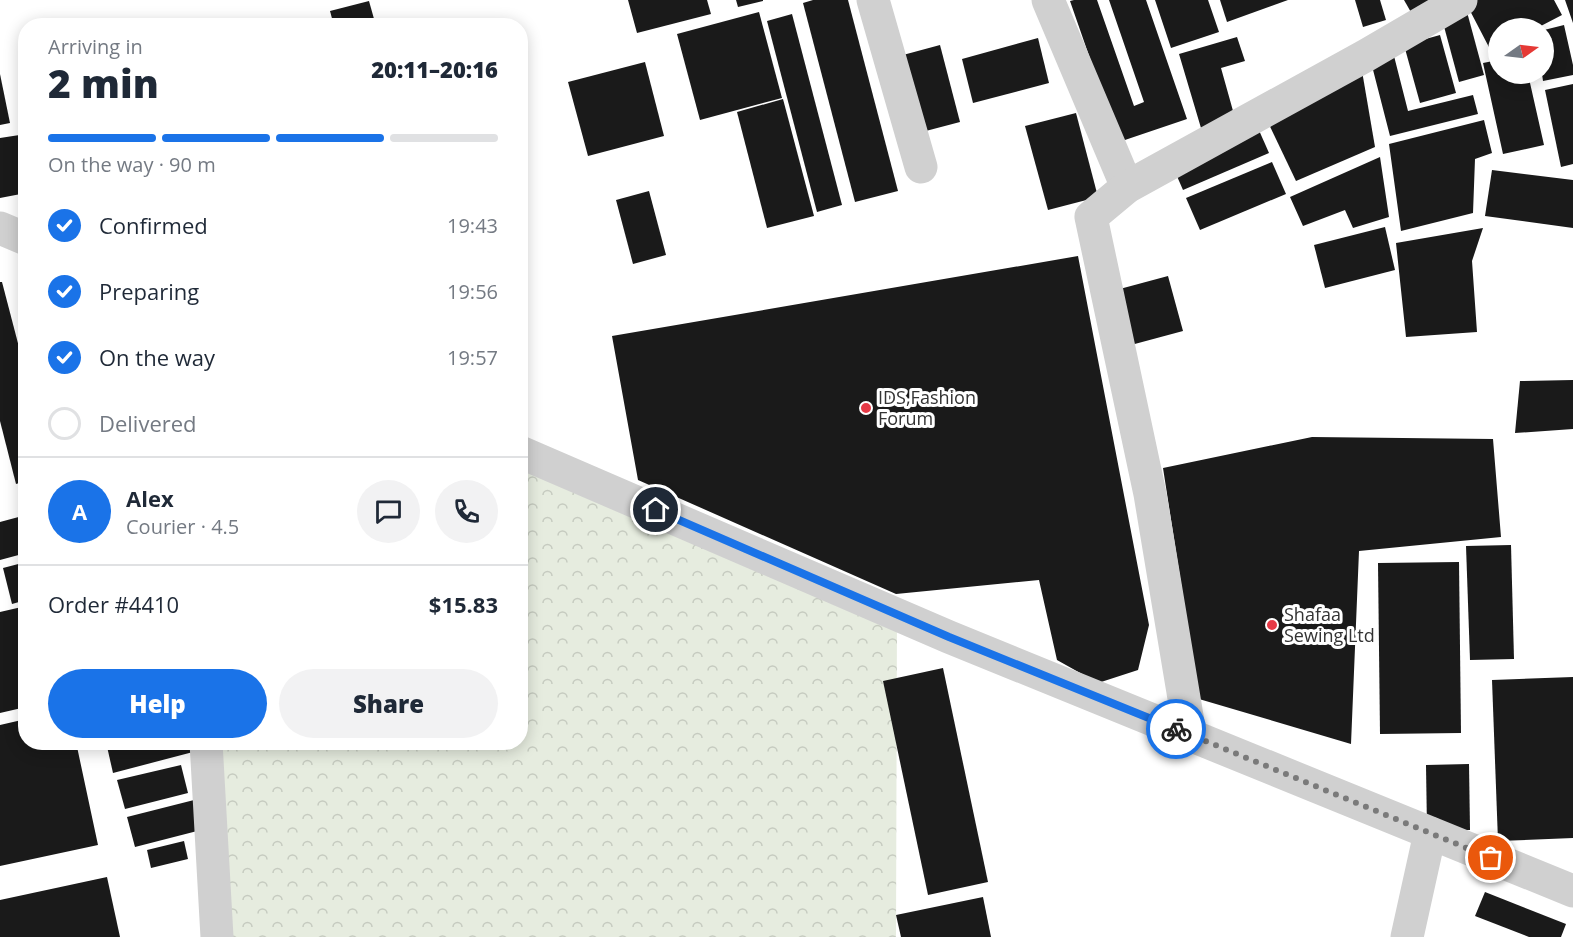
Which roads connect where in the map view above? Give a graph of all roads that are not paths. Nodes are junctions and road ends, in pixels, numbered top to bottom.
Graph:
1 (873, 0) edge
2 (1048, 0) edge
3 (1461, 0) edge
4 (921, 167) dead end
5 (1127, 188) junction
6 (0, 228) edge
7 (18, 236) edge
8 (528, 455) edge
9 (1190, 734) junction
10 (206, 750) edge
11 (1430, 833) junction
12 (1573, 891) edge
13 (217, 937) edge
14 (1407, 937) edge

1 - 4 street
2 - 5 street
3 - 5 street
5 - 9 street
6 - 7 street
8 - 9 street
9 - 11 street
10 - 13 street
11 - 12 street
11 - 14 street

